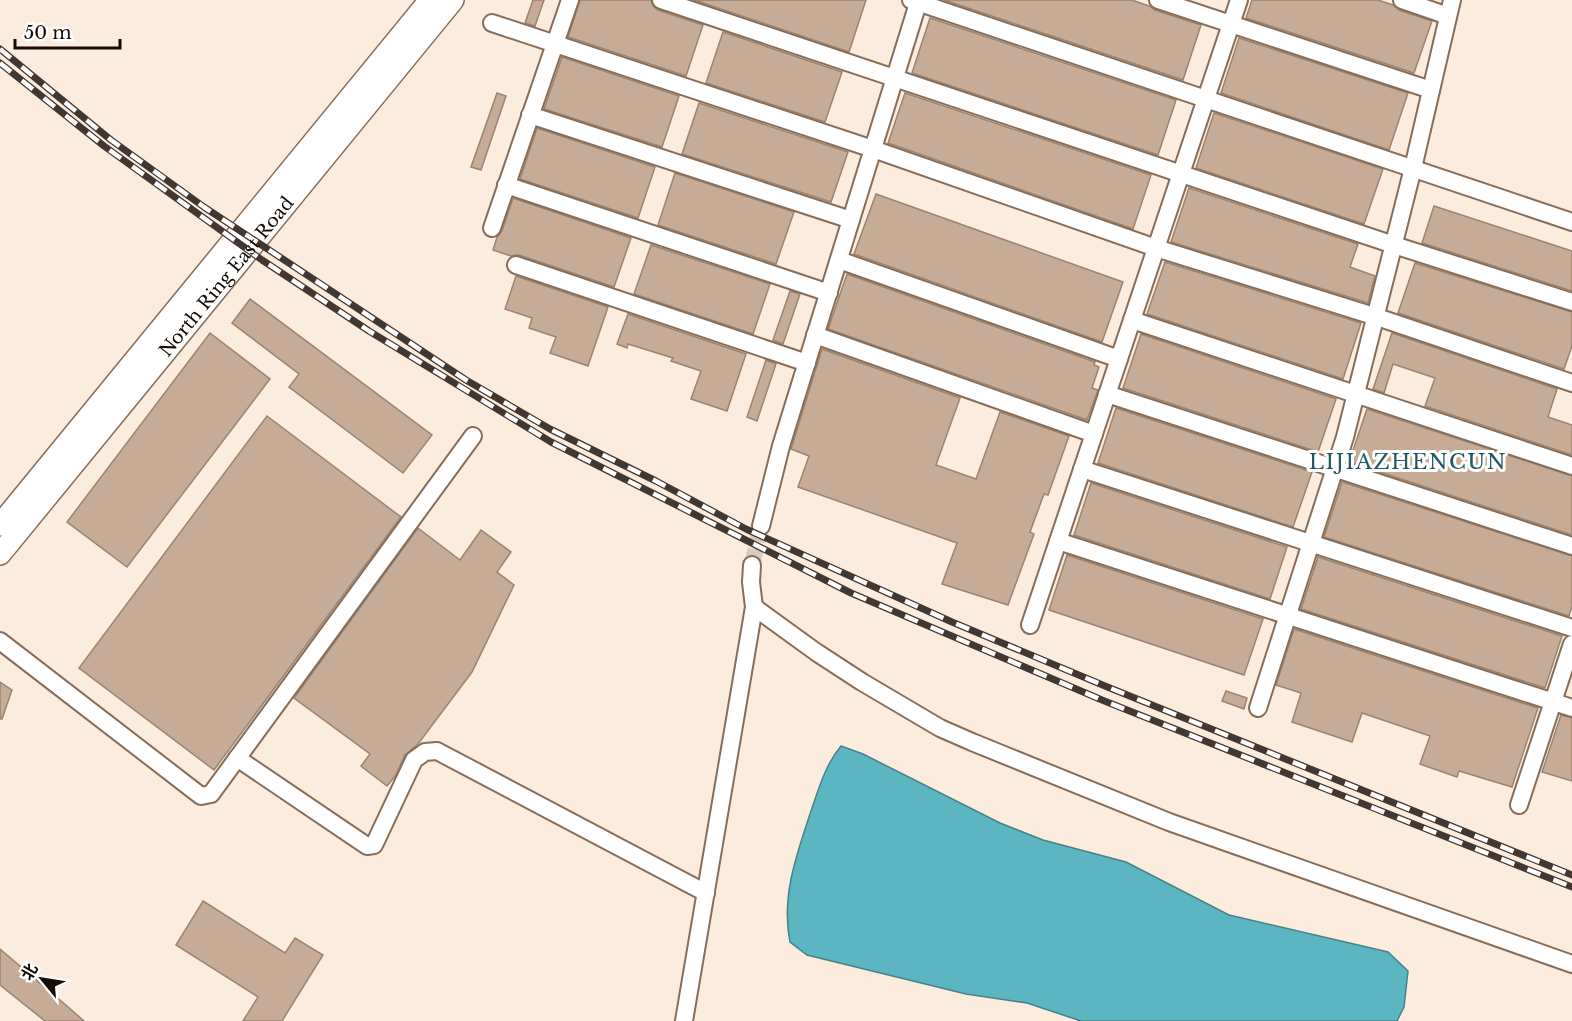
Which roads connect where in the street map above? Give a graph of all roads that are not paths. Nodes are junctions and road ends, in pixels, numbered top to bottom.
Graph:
1 (430, 0) edge
2 (453, 0) edge
3 (570, 0) edge
4 (661, 0) edge
5 (1158, 0) edge
6 (1239, 0) edge
7 (1402, 0) edge
8 (916, 1) edge
9 (1450, 8) edge
10 (492, 23) dead end
11 (1231, 24) junction
12 (555, 44) junction
13 (895, 78) junction
14 (1431, 90) junction
15 (1206, 99) junction
16 (530, 115) junction
17 (873, 149) junction
18 (1413, 168) junction
19 (1181, 174) junction
20 (506, 185) junction
21 (851, 220) junction
22 (1572, 222) edge
23 (492, 228) dead end
24 (1394, 245) junction
25 (1156, 248) junction
26 (839, 260) junction
27 (516, 265) dead end
28 (829, 292) junction
29 (1572, 302) edge
30 (1377, 317) junction
31 (1132, 320) junction
32 (815, 335) junction
33 (1119, 359) junction
34 (807, 363) junction
35 (1572, 383) edge
36 (1107, 394) junction
37 (1357, 394) junction
38 (1094, 434) junction
39 (473, 436) dead end
40 (1572, 466) edge
41 (1082, 469) junction
42 (1335, 469) junction
43 (0, 525) edge
44 (761, 526) tunnel mouth
45 (1058, 542) junction
46 (1311, 543) junction
47 (1572, 546) edge
48 (0, 554) edge
49 (752, 565) tunnel mouth
50 (754, 607) junction
51 (1288, 616) junction
52 (1030, 625) dead end
53 (1572, 628) edge
54 (0, 641) edge
55 (1572, 644) edge
56 (1553, 702) junction
57 (1258, 708) dead end
58 (1572, 708) edge
59 (237, 758) junction
60 (1519, 805) dead end
61 (706, 893) junction
62 (1572, 964) edge
63 (684, 1021) edge

1 - 43 main road, North Ring East Road
2 - 48 main road, North Ring East Road
3 - 12 street
4 - 13 street
5 - 11 street
6 - 11 street
7 - 9 street
8 - 13 street
8 - 15 street
9 - 14 street
10 - 12 street
11 - 14 street
11 - 15 street
12 - 16 street
12 - 17 street
13 - 17 street
13 - 19 street
14 - 18 street
15 - 18 street
15 - 19 street
16 - 20 street
16 - 21 street
17 - 21 street
17 - 25 street
18 - 22 street
18 - 24 street
19 - 24 street
19 - 25 street
20 - 23 street
20 - 28 street
21 - 26 street
24 - 29 street
24 - 30 street
25 - 30 street
25 - 31 street
26 - 28 street
26 - 33 street
27 - 34 street
28 - 32 street
30 - 35 street
30 - 37 street
31 - 33 street
31 - 37 street
32 - 34 street
32 - 38 street
33 - 36 street
34 - 44 street
36 - 38 street
36 - 42 street
37 - 40 street
37 - 42 street
38 - 41 street
39 - 59 street
41 - 45 street
41 - 46 street
42 - 46 street
42 - 47 street
45 - 51 street
45 - 52 street
46 - 51 street
46 - 53 street
49 - 50 street
50 - 61 street
50 - 62 street
51 - 56 street
51 - 57 street
54 - 59 street
55 - 56 street
56 - 58 street
56 - 60 street
59 - 61 street
61 - 63 street

